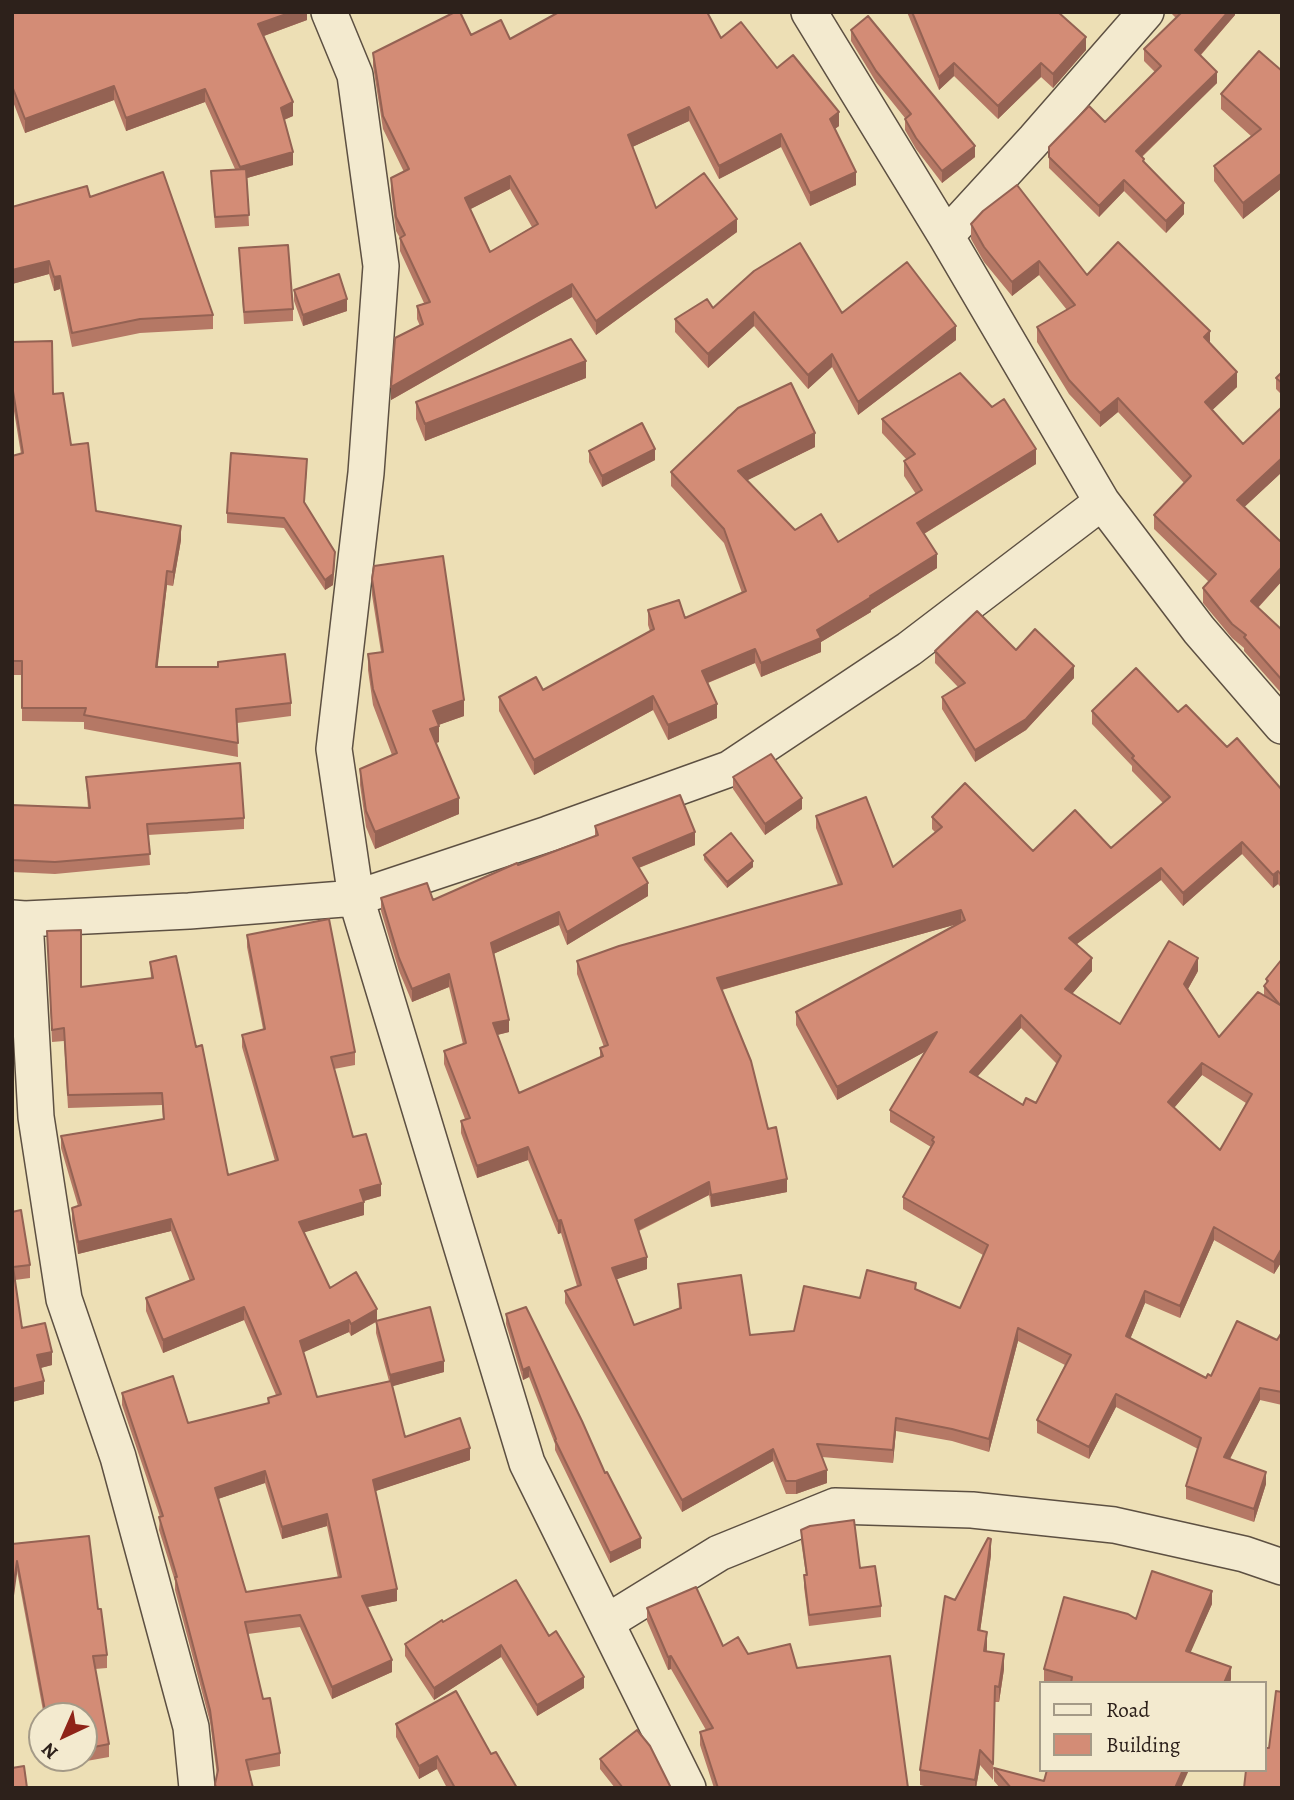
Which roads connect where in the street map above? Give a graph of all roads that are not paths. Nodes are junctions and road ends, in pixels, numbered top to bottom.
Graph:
1 (329, 12) edge
2 (809, 12) edge
3 (1146, 12) edge
4 (946, 236) junction
5 (1102, 502) junction
6 (1282, 726) edge
7 (356, 898) junction
8 (19, 918) edge
9 (1282, 1567) edge
10 (607, 1622) junction
11 (197, 1788) edge
12 (688, 1788) edge

1 - 7 street
2 - 4 street
3 - 4 street
4 - 5 street
5 - 6 street
5 - 7 street
7 - 8 street
7 - 10 street
8 - 11 street
9 - 10 street
10 - 12 street

